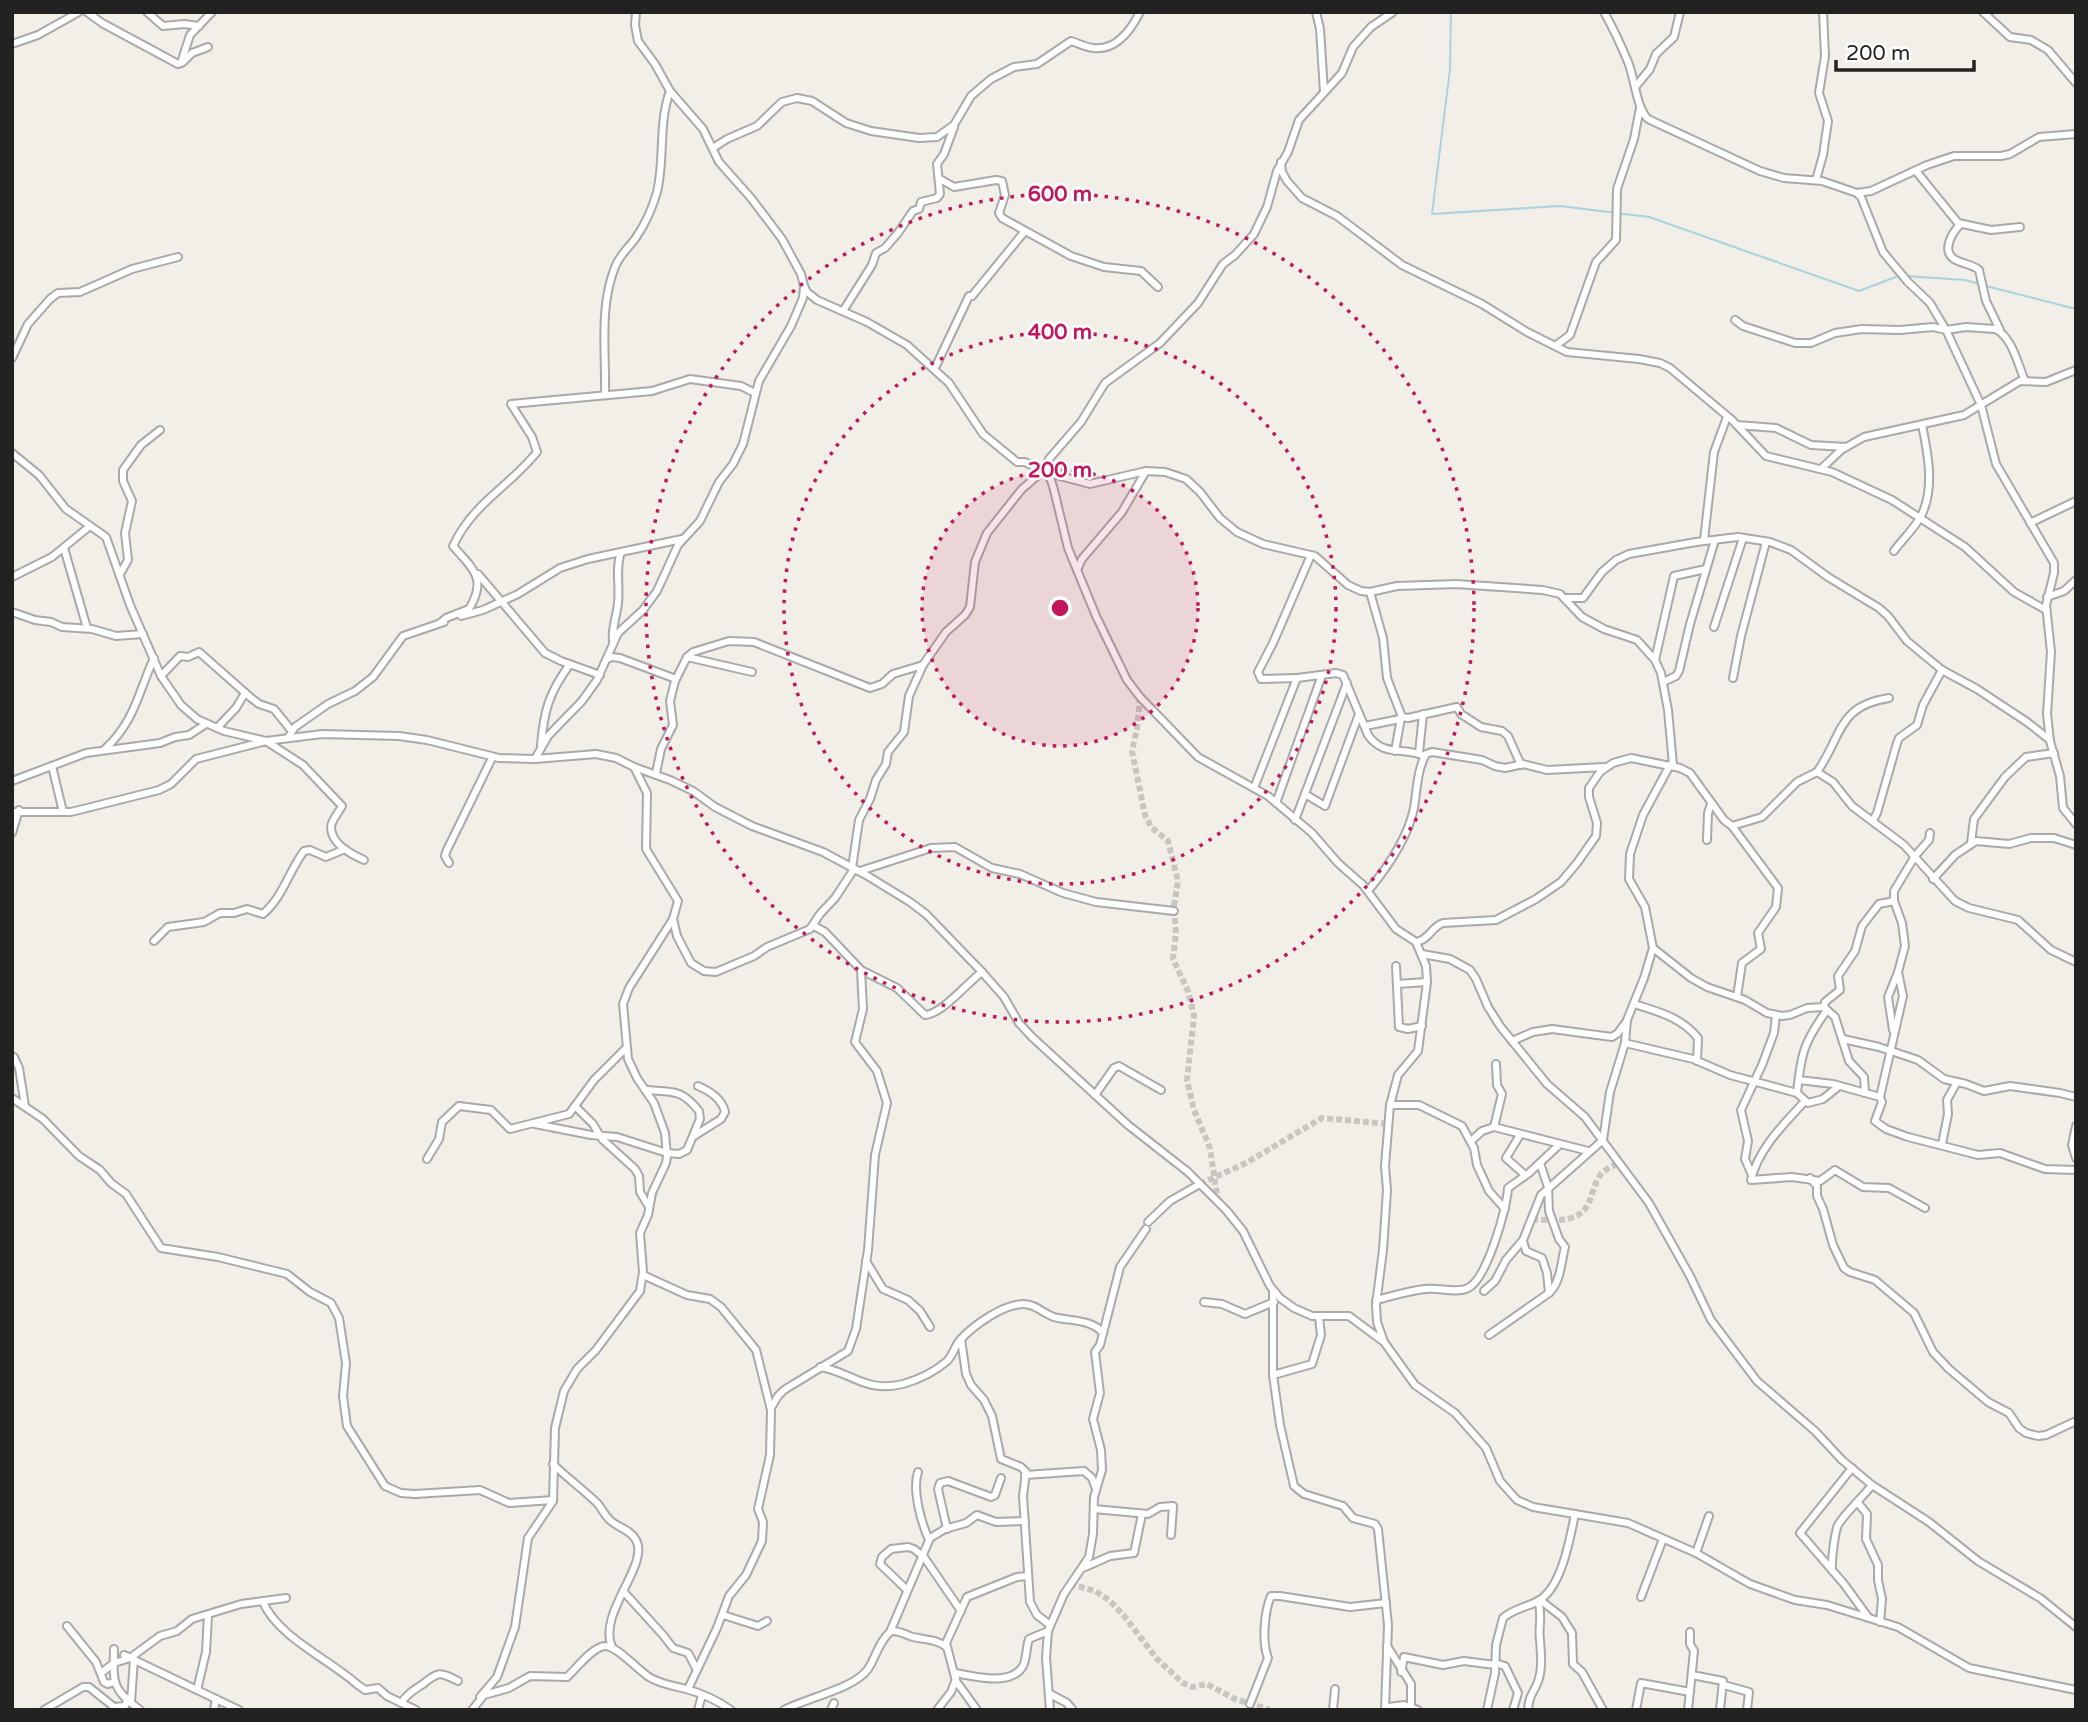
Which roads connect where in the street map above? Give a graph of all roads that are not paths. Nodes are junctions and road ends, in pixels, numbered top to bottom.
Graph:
1 (79, 12) edge
2 (87, 12) edge
3 (147, 12) edge
4 (212, 12) edge
5 (636, 12) edge
6 (1140, 12) edge
7 (1315, 12) edge
8 (1393, 12) edge
9 (1604, 12) edge
10 (1680, 12) edge
11 (1823, 12) edge
12 (1983, 12) edge
13 (199, 26) junction
14 (12, 44) edge
15 (208, 47) dead end
16 (180, 64) junction
17 (2076, 83) edge
18 (1636, 86) junction
19 (670, 91) junction
20 (1324, 92) junction
21 (1640, 108) junction
22 (954, 125) junction
23 (2076, 134) edge
24 (713, 149) junction
25 (1281, 162) junction
26 (1916, 171) junction
27 (940, 179) junction
28 (1816, 180) junction
29 (1857, 193) junction
30 (1961, 224) junction
31 (2020, 227) dead end
32 (1025, 231) junction
33 (178, 257) dead end
34 (804, 286) junction
35 (1158, 287) dead end
36 (843, 310) junction
37 (1735, 320) dead end
38 (1946, 330) junction
39 (2000, 330) junction
40 (1555, 346) junction
41 (12, 358) edge
42 (935, 368) junction
43 (2076, 370) edge
44 (2025, 381) junction
45 (755, 393) junction
46 (605, 394) junction
47 (1981, 405) junction
48 (1727, 417) junction
49 (1737, 425) junction
50 (1922, 425) junction
51 (160, 430) dead end
52 (1846, 447) junction
53 (12, 453) edge
54 (1821, 468) junction
55 (1146, 471) junction
56 (1045, 472) junction
57 (2076, 501) edge
58 (1920, 519) junction
59 (2030, 523) junction
60 (90, 526) junction
61 (1743, 538) junction
62 (682, 539) junction
63 (1704, 540) junction
64 (1716, 540) junction
65 (1766, 541) junction
66 (64, 548) junction
67 (1894, 551) dead end
68 (621, 552) junction
69 (613, 554) junction
70 (1311, 555) junction
71 (618, 562) junction
72 (1706, 569) junction
73 (1077, 570) junction
74 (475, 571) junction
75 (120, 574) junction
76 (12, 578) edge
77 (2076, 580) edge
78 (1370, 592) junction
79 (2047, 597) junction
80 (1566, 598) junction
81 (501, 601) junction
82 (2046, 610) junction
83 (12, 612) edge
84 (440, 623) junction
85 (1714, 627) dead end
86 (87, 628) junction
87 (143, 634) junction
88 (613, 642) junction
89 (687, 657) junction
90 (154, 658) junction
91 (606, 660) junction
92 (1656, 660) junction
93 (569, 664) junction
94 (923, 665) junction
95 (1942, 670) junction
96 (752, 672) dead end
97 (600, 675) junction
98 (1322, 675) junction
99 (162, 676) junction
100 (1297, 678) junction
101 (1733, 678) dead end
102 (676, 679) junction
103 (1347, 682) junction
104 (1663, 682) junction
105 (245, 693) junction
106 (1889, 698) dead end
107 (1359, 714) junction
108 (1423, 714) junction
109 (1401, 718) junction
110 (206, 724) junction
111 (1365, 726) junction
112 (217, 728) junction
113 (291, 730) junction
114 (288, 738) junction
115 (267, 741) junction
116 (2050, 741) junction
117 (541, 747) junction
118 (105, 749) junction
119 (1395, 751) junction
120 (2054, 753) junction
121 (1421, 754) junction
122 (492, 758) junction
123 (535, 759) junction
124 (1521, 765) junction
125 (1671, 765) junction
126 (52, 766) junction
127 (1606, 766) junction
128 (634, 767) junction
129 (1817, 772) junction
130 (656, 773) junction
131 (12, 781) edge
132 (1254, 788) junction
133 (1305, 794) junction
134 (1276, 803) junction
135 (1711, 804) junction
136 (16, 811) edge
137 (63, 812) junction
138 (1295, 820) junction
139 (1872, 820) junction
140 (2076, 824) edge
141 (1732, 826) junction
142 (12, 833) edge
143 (1930, 833) dead end
144 (1707, 840) dead end
145 (1970, 843) junction
146 (2076, 845) edge
147 (345, 849) junction
148 (1915, 856) junction
149 (364, 860) dead end
150 (449, 863) dead end
151 (855, 869) junction
152 (1933, 879) junction
153 (1368, 891) junction
154 (1894, 901) junction
155 (1174, 911) dead end
156 (673, 919) junction
157 (814, 926) junction
158 (154, 941) dead end
159 (1416, 942) junction
160 (1653, 948) junction
161 (1422, 954) junction
162 (2076, 962) edge
163 (1396, 966) dead end
164 (861, 970) junction
165 (982, 972) junction
166 (1898, 972) junction
167 (1427, 982) junction
168 (1396, 984) junction
169 (1738, 997) junction
170 (1634, 1004) junction
171 (1826, 1008) junction
172 (1776, 1015) junction
173 (1627, 1020) junction
174 (1422, 1026) junction
175 (1894, 1034) junction
176 (1843, 1039) junction
177 (1512, 1041) junction
178 (1625, 1042) junction
179 (626, 1048) junction
180 (1892, 1051) junction
181 (14, 1056) dead end
182 (1697, 1061) junction
183 (1496, 1064) dead end
184 (1799, 1080) junction
185 (1754, 1082) junction
186 (1957, 1082) junction
187 (698, 1086) dead end
188 (1839, 1086) junction
189 (645, 1090) junction
190 (1161, 1090) dead end
191 (1797, 1093) junction
192 (1865, 1093) junction
193 (1095, 1095) junction
194 (1880, 1097) junction
195 (2076, 1097) edge
196 (12, 1098) edge
197 (1805, 1101) junction
198 (1390, 1105) junction
199 (575, 1107) junction
200 (26, 1108) junction
201 (533, 1124) junction
202 (2076, 1126) edge
203 (1494, 1127) junction
204 (1520, 1135) junction
205 (600, 1136) junction
206 (694, 1136) junction
207 (1602, 1140) junction
208 (1471, 1141) junction
209 (1560, 1144) junction
210 (1942, 1144) junction
211 (1588, 1151) junction
212 (667, 1153) junction
213 (2076, 1158) edge
214 (427, 1159) dead end
215 (1541, 1163) junction
216 (2076, 1170) edge
217 (1525, 1175) junction
218 (1752, 1175) junction
219 (1810, 1178) junction
220 (1200, 1184) junction
221 (1548, 1187) junction
222 (649, 1207) junction
223 (1925, 1208) dead end
224 (1505, 1209) junction
225 (1523, 1240) junction
226 (866, 1261) junction
227 (643, 1275) junction
228 (1272, 1290) junction
229 (1484, 1291) dead end
230 (1549, 1293) junction
231 (1376, 1300) junction
232 (1274, 1302) junction
233 (1204, 1303) dead end
234 (1319, 1317) junction
235 (930, 1327) dead end
236 (1103, 1333) junction
237 (1489, 1335) dead end
238 (961, 1339) junction
239 (1384, 1342) junction
240 (820, 1367) junction
241 (1273, 1375) junction
242 (771, 1410) junction
243 (2076, 1421) edge
244 (553, 1464) junction
245 (1852, 1468) junction
246 (918, 1472) dead end
247 (1025, 1475) junction
248 (1001, 1478) dead end
249 (1872, 1485) junction
250 (1096, 1489) junction
251 (554, 1500) junction
252 (1858, 1503) junction
253 (1094, 1510) junction
254 (1142, 1514) junction
255 (1575, 1514) junction
256 (1709, 1516) dead end
257 (1025, 1521) junction
258 (947, 1529) junction
259 (1171, 1535) dead end
260 (1663, 1539) junction
261 (929, 1540) junction
262 (1696, 1553) junction
263 (923, 1556) junction
264 (1081, 1568) junction
265 (1832, 1570) junction
266 (1028, 1576) junction
267 (906, 1590) junction
268 (623, 1591) junction
269 (1641, 1597) dead end
270 (286, 1598) dead end
271 (1539, 1601) junction
272 (263, 1602) junction
273 (1386, 1603) junction
274 (961, 1611) junction
275 (208, 1615) junction
276 (723, 1615) junction
277 (1870, 1619) junction
278 (767, 1621) dead end
279 (1880, 1622) junction
280 (67, 1626) dead end
281 (2076, 1627) edge
282 (1049, 1628) junction
283 (609, 1631) junction
284 (890, 1632) junction
285 (1690, 1632) dead end
286 (1387, 1646) junction
287 (600, 1647) junction
288 (612, 1647) junction
289 (947, 1647) junction
290 (114, 1649) dead end
291 (130, 1657) junction
292 (114, 1664) junction
293 (1495, 1664) junction
294 (697, 1670) junction
295 (1401, 1672) junction
296 (101, 1673) junction
297 (1692, 1675) junction
298 (955, 1676) junction
299 (458, 1681) dead end
300 (114, 1682) junction
301 (1724, 1685) junction
302 (688, 1689) junction
303 (1335, 1689) dead end
304 (197, 1690) junction
305 (2076, 1690) edge
306 (1690, 1692) junction
307 (1050, 1694) junction
308 (702, 1695) junction
309 (480, 1698) junction
310 (216, 1699) junction
311 (129, 1700) junction
312 (401, 1703) junction
313 (1250, 1704) dead end
314 (1413, 1709) edge
315 (44, 1710) edge
316 (140, 1710) edge
317 (214, 1710) edge
318 (239, 1710) edge
319 (416, 1710) edge
320 (472, 1710) edge
321 (698, 1710) edge
322 (731, 1710) edge
323 (784, 1710) edge
324 (937, 1710) edge
325 (977, 1710) edge
326 (1050, 1710) edge
327 (1073, 1710) edge
328 (1333, 1710) edge
329 (1385, 1710) edge
330 (1487, 1710) edge
331 (1513, 1710) edge
332 (1528, 1710) edge
333 (1603, 1710) edge
334 (1636, 1710) edge
335 (1688, 1710) edge
336 (1720, 1710) edge
337 (1747, 1710) edge

1 - 14 street
2 - 16 street
3 - 13 street
4 - 13 street
5 - 19 street
6 - 22 street
7 - 20 street
8 - 20 street
9 - 18 street
10 - 18 street
11 - 28 street
12 - 17 street
13 - 16 street
15 - 16 street
18 - 21 street
19 - 24 street
19 - 46 street
20 - 25 street
21 - 28 street
21 - 40 street
22 - 24 street
22 - 27 street
23 - 26 street
24 - 34 street
25 - 40 street
25 - 56 street
26 - 29 street
26 - 30 street
27 - 32 street
27 - 36 street
28 - 29 street
29 - 38 street
30 - 31 street
30 - 39 street
32 - 35 street
32 - 42 street
33 - 41 street
34 - 36 street
34 - 45 street
36 - 42 street
37 - 38 street
38 - 39 street
38 - 47 street
39 - 44 street
40 - 48 street
42 - 56 street
43 - 44 street
44 - 47 street
45 - 46 street
45 - 62 street
46 - 74 street
47 - 50 street
47 - 59 street
48 - 49 street
48 - 63 street
49 - 52 street
49 - 54 street
50 - 52 street
50 - 58 street
51 - 75 street
52 - 54 street
53 - 60 street
54 - 58 street
55 - 56 street
55 - 70 street
55 - 73 street
56 - 73 street
56 - 94 street
57 - 59 street
58 - 67 street
58 - 82 street
59 - 79 street
60 - 66 street
60 - 75 street
61 - 64 street
61 - 65 street
61 - 85 street
62 - 68 street
62 - 88 street
63 - 64 street
63 - 80 street
64 - 72 street
65 - 95 street
65 - 101 street
66 - 76 street
66 - 86 street
68 - 69 street
68 - 71 street
69 - 71 street
69 - 81 street
70 - 78 street
70 - 100 street
71 - 88 street
72 - 92 street
72 - 104 street
73 - 132 street
74 - 81 street
74 - 84 street
75 - 87 street
77 - 79 street
78 - 80 street
78 - 109 street
79 - 82 street
80 - 92 street
81 - 84 street
81 - 93 street
82 - 116 street
83 - 86 street
84 - 113 street
86 - 87 street
87 - 90 street
88 - 91 street
89 - 94 street
89 - 96 street
89 - 102 street
90 - 99 street
90 - 118 street
91 - 97 street
91 - 102 street
92 - 104 street
93 - 97 street
93 - 117 street
94 - 151 street
95 - 116 street
95 - 139 street
97 - 117 street
98 - 100 street
98 - 103 street
98 - 134 street
99 - 105 street
99 - 110 street
100 - 132 street
102 - 130 street
103 - 107 street
103 - 133 street
104 - 125 street
105 - 112 street
105 - 113 street
106 - 129 street
107 - 111 street
107 - 133 street
108 - 109 street
108 - 121 street
108 - 124 street
109 - 111 street
109 - 119 street
110 - 112 street
110 - 118 street
111 - 119 street
112 - 115 street
113 - 114 street
114 - 115 street
114 - 122 street
115 - 137 street
115 - 147 street
116 - 120 street
117 - 123 street
118 - 126 street
119 - 121 street
120 - 140 street
120 - 145 street
121 - 124 street
121 - 153 street
122 - 123 street
122 - 150 street
123 - 128 street
124 - 127 street
125 - 127 street
125 - 135 street
125 - 160 street
126 - 131 street
126 - 137 street
127 - 159 street
128 - 130 street
128 - 156 street
129 - 139 street
129 - 141 street
130 - 151 street
132 - 134 street
133 - 138 street
134 - 138 street
135 - 141 street
135 - 144 street
136 - 137 street
136 - 142 street
138 - 153 street
139 - 148 street
141 - 169 street
143 - 148 street
145 - 146 street
145 - 152 street
147 - 149 street
147 - 158 street
148 - 152 street
148 - 154 street
151 - 155 street
151 - 157 street
151 - 165 street
152 - 162 street
153 - 159 street
154 - 166 street
154 - 171 street
156 - 157 street
156 - 179 street
157 - 164 street
159 - 161 street
160 - 169 street
160 - 170 street
161 - 167 street
161 - 177 street
163 - 168 street
164 - 165 street
164 - 226 street
165 - 193 street
166 - 175 street
166 - 175 street
167 - 168 street
167 - 174 street
168 - 174 street
169 - 172 street
170 - 173 street
170 - 182 street
171 - 172 street
171 - 176 street
171 - 184 street
172 - 185 street
173 - 177 street
173 - 178 street
174 - 198 street
175 - 180 street
176 - 180 street
176 - 192 street
177 - 207 street
178 - 182 street
178 - 207 street
179 - 189 street
179 - 199 street
180 - 186 street
180 - 194 street
181 - 200 street
182 - 185 street
183 - 203 street
184 - 188 street
184 - 191 street
185 - 191 street
185 - 218 street
186 - 195 street
186 - 210 street
187 - 206 street
188 - 192 street
188 - 197 street
189 - 206 street
189 - 212 street
190 - 193 street
191 - 197 street
192 - 194 street
193 - 220 street
194 - 210 street
196 - 200 street
197 - 218 street
198 - 208 street
198 - 231 street
199 - 201 street
199 - 205 street
200 - 251 street
201 - 205 street
201 - 214 street
202 - 213 street
203 - 204 street
203 - 208 street
204 - 209 street
204 - 217 street
205 - 212 street
205 - 222 street
206 - 212 street
207 - 211 street
207 - 245 street
208 - 224 street
209 - 211 street
209 - 215 street
210 - 216 street
211 - 221 street
212 - 222 street
215 - 217 street
215 - 221 street
217 - 224 street
218 - 219 street
219 - 223 street
219 - 243 street
220 - 228 street
220 - 236 street
221 - 225 street
221 - 230 street
222 - 227 street
224 - 231 street
225 - 229 street
225 - 230 street
226 - 235 street
226 - 240 street
227 - 242 street
227 - 244 street
228 - 232 street
228 - 234 street
230 - 237 street
231 - 239 street
232 - 233 street
232 - 241 street
234 - 239 street
234 - 241 street
236 - 238 street
236 - 250 street
238 - 240 street
238 - 247 street
239 - 255 street
240 - 242 street
241 - 273 street
242 - 276 street
244 - 251 street
244 - 268 street
245 - 249 street
245 - 265 street
246 - 261 street
247 - 250 street
247 - 257 street
248 - 258 street
249 - 252 street
249 - 281 street
250 - 253 street
251 - 309 street
252 - 265 street
252 - 279 street
253 - 254 street
253 - 264 street
254 - 259 street
254 - 264 street
255 - 260 street
255 - 271 street
256 - 262 street
257 - 258 street
257 - 266 street
258 - 261 street
260 - 262 street
260 - 269 street
261 - 263 street
262 - 277 street
263 - 267 street
263 - 267 street
263 - 274 street
264 - 282 street
265 - 277 street
266 - 274 street
266 - 282 street
267 - 284 street
268 - 283 street
268 - 294 street
270 - 272 street
271 - 293 street
271 - 332 street
271 - 333 street
272 - 275 street
272 - 312 street
273 - 286 street
273 - 313 street
274 - 289 street
275 - 291 street
275 - 304 street
276 - 278 street
276 - 294 street
277 - 279 street
279 - 305 street
280 - 296 street
282 - 298 street
282 - 307 street
283 - 287 street
283 - 288 street
284 - 289 street
284 - 323 street
285 - 297 street
286 - 295 street
286 - 329 street
287 - 288 street
287 - 309 street
288 - 302 street
289 - 298 street
290 - 292 street
291 - 292 street
291 - 304 street
291 - 311 street
292 - 296 street
292 - 300 street
293 - 295 street
293 - 330 street
293 - 331 street
294 - 302 street
295 - 314 street
296 - 300 street
297 - 301 street
297 - 306 street
298 - 324 street
298 - 325 street
299 - 312 street
300 - 311 street
301 - 336 street
301 - 337 street
302 - 308 street
303 - 328 street
304 - 310 street
306 - 334 street
306 - 335 street
307 - 326 street
307 - 327 street
308 - 321 street
308 - 322 street
309 - 320 street
310 - 317 street
310 - 318 street
311 - 315 street
311 - 316 street
312 - 319 street
314 - 329 street

